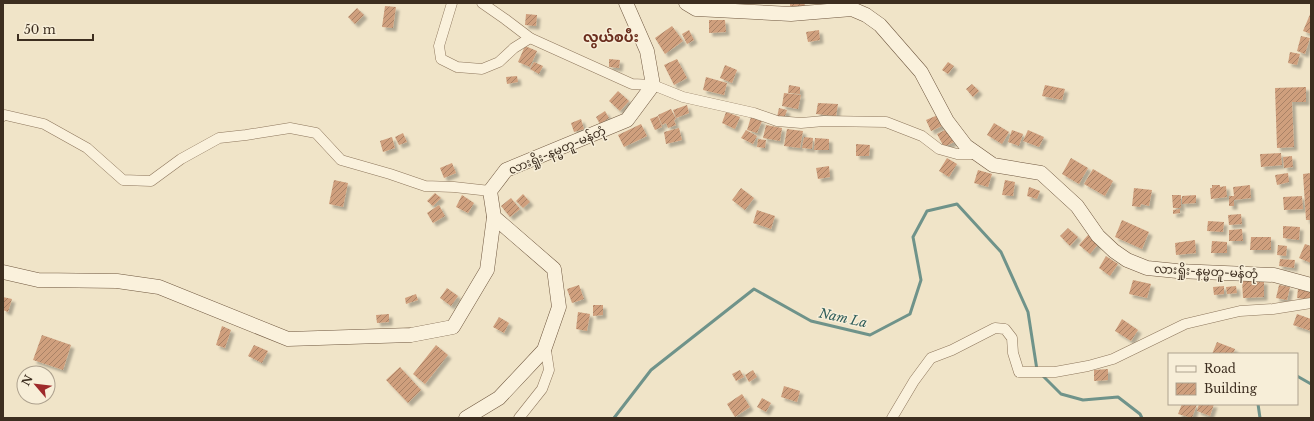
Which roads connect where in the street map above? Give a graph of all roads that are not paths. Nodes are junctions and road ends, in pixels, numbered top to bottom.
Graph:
1 (452, 3) edge
2 (482, 3) edge
3 (626, 3) edge
4 (686, 3) edge
5 (530, 38) junction
6 (653, 85) junction
7 (3, 116) edge
8 (978, 154) junction
9 (490, 191) junction
10 (494, 217) junction
11 (3, 272) edge
12 (1311, 285) edge
13 (1311, 303) edge
14 (546, 344) junction
15 (466, 418) edge
16 (519, 418) edge
17 (892, 418) edge

1 - 5 street
2 - 5 street
3 - 6 main road
4 - 8 main road, လားရှိုး-နမ္မတူ-မန်တုံ
5 - 6 street
6 - 8 street
6 - 9 main road, လားရှိုး-နမ္မတူ-မန်တုံ
7 - 9 street
8 - 12 main road, လားရှိုး-နမ္မတူ-မန်တုံ
9 - 10 main road
10 - 11 main road
10 - 14 main road
13 - 17 street
14 - 15 main road
14 - 16 street

